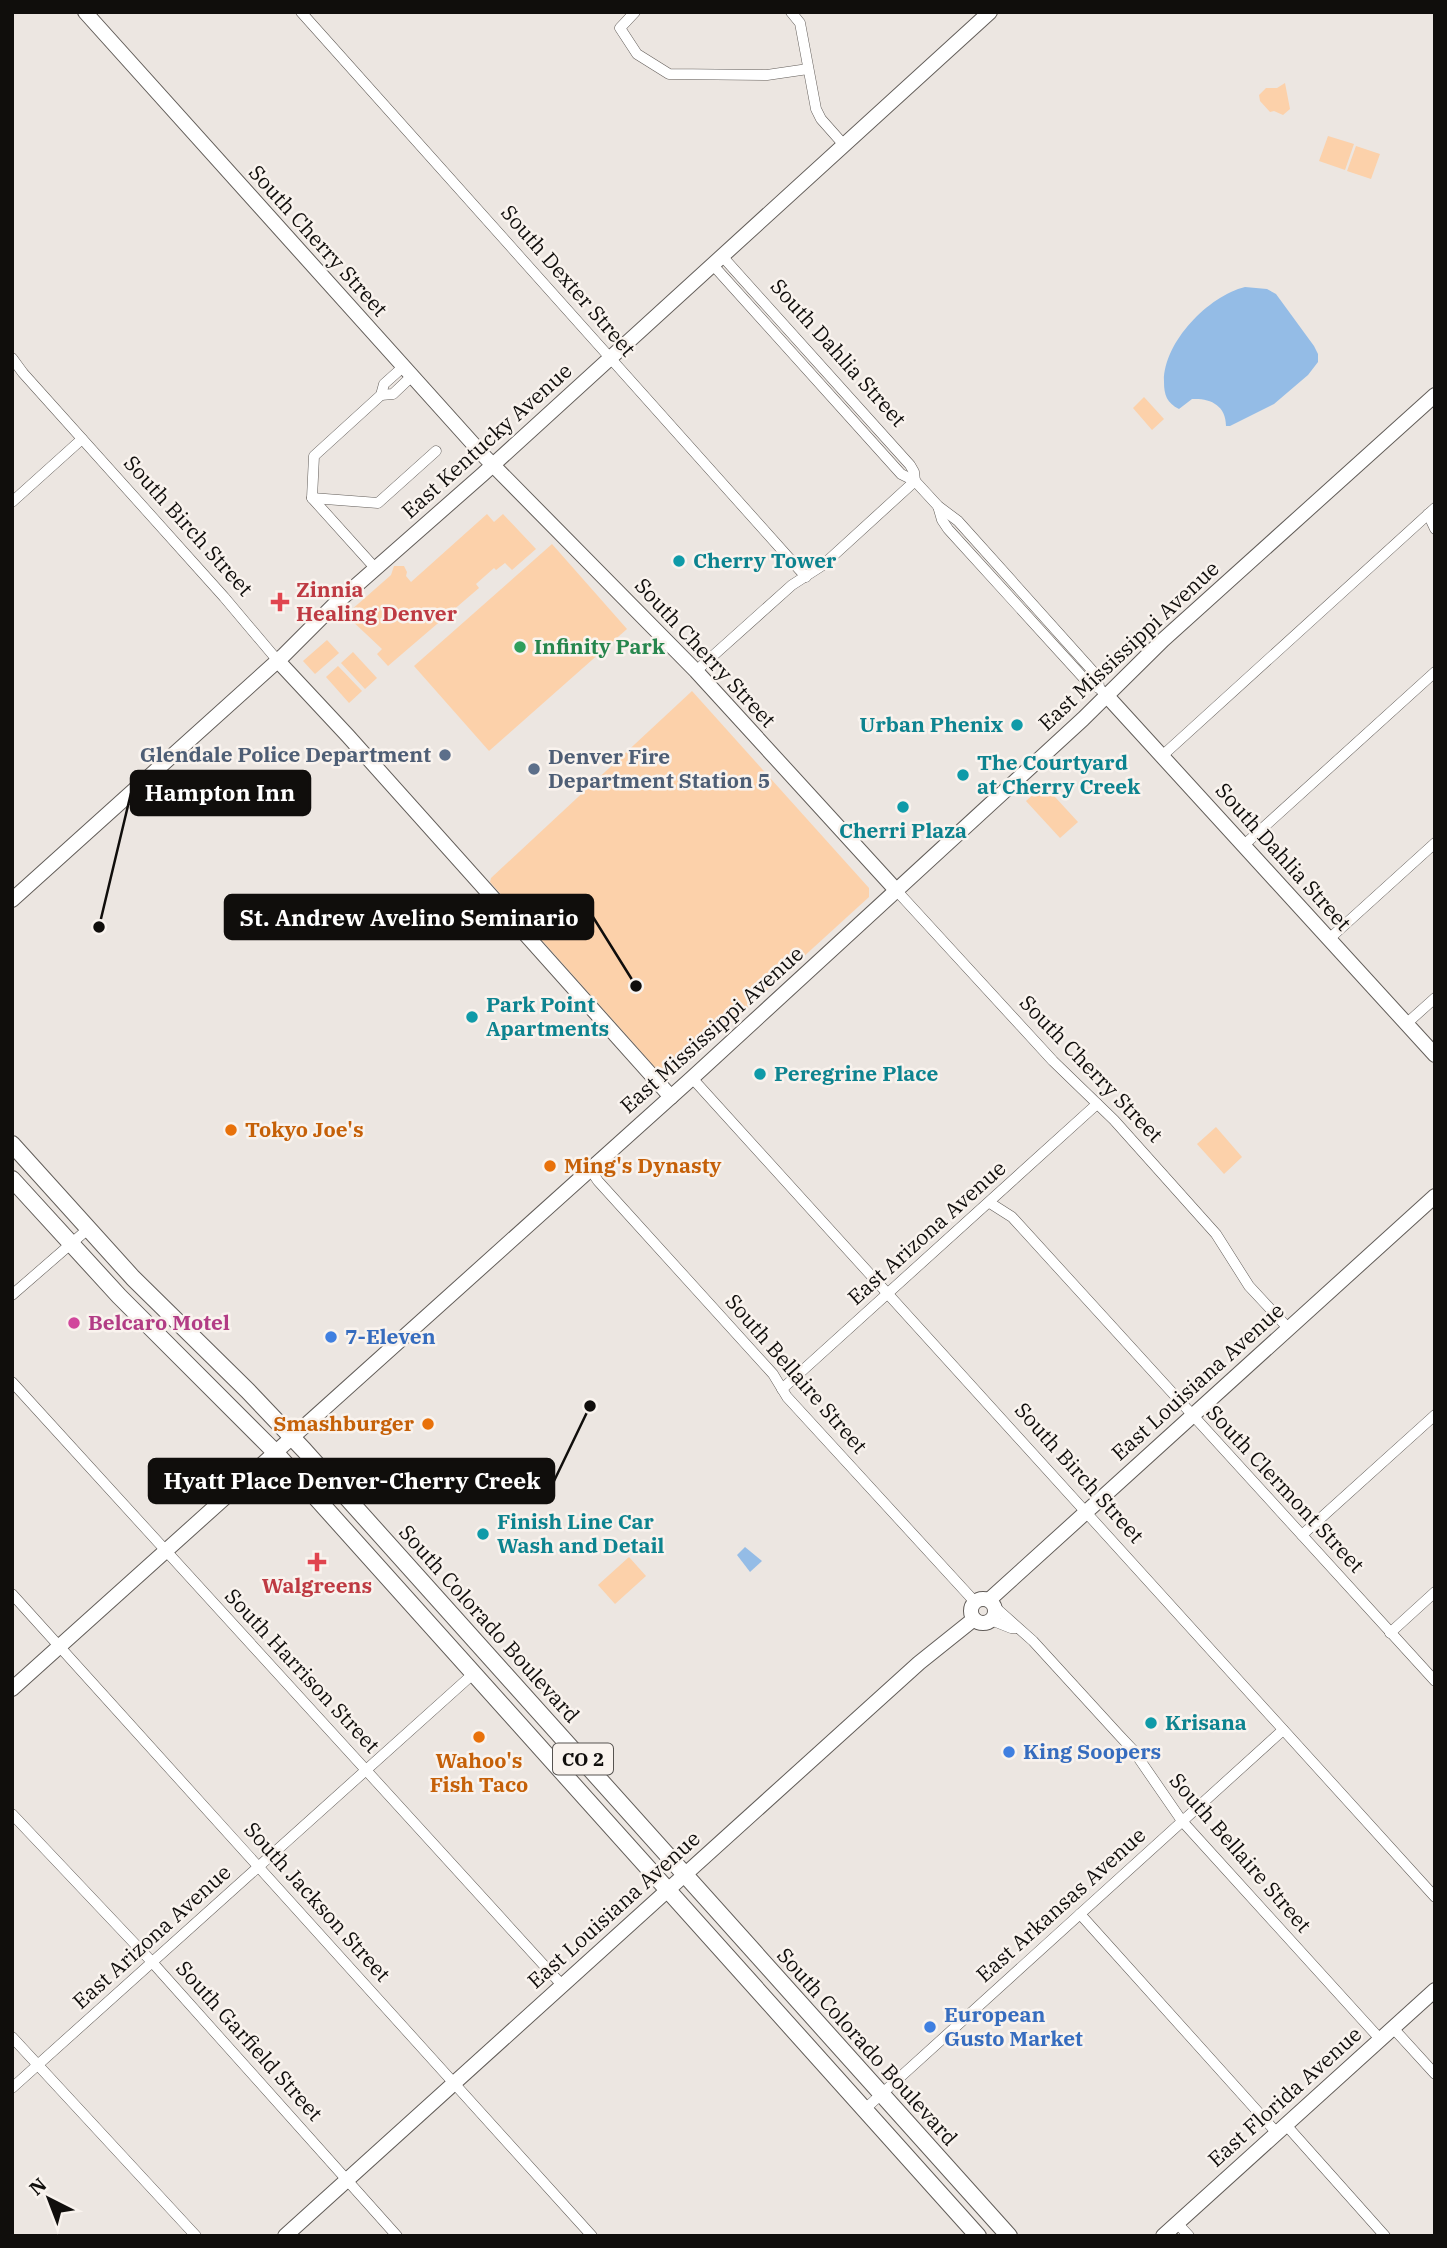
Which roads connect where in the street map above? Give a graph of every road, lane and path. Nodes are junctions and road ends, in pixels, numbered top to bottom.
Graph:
1 (85, 12) edge
2 (301, 12) edge
3 (635, 12) edge
4 (791, 12) edge
5 (990, 12) edge
6 (808, 69) junction
7 (844, 145) junction
8 (717, 260) junction
9 (610, 357) junction
10 (12, 358) edge
11 (407, 372) junction
12 (1435, 395) edge
13 (82, 439) junction
14 (436, 451) dead end
15 (493, 465) junction
16 (915, 481) junction
17 (313, 498) junction
18 (12, 502) edge
19 (1432, 511) edge
20 (1435, 529) edge
21 (376, 569) junction
22 (806, 577) junction
23 (278, 661) junction
24 (696, 671) junction
25 (1435, 672) edge
26 (1103, 692) junction
27 (1162, 756) junction
28 (1435, 843) edge
29 (1244, 845) junction
30 (896, 890) junction
31 (12, 900) edge
32 (1329, 939) junction
33 (1435, 998) edge
34 (1406, 1024) junction
35 (1435, 1055) edge
36 (692, 1078) junction
37 (671, 1097) junction
38 (1097, 1104) junction
39 (12, 1144) edge
40 (590, 1169) junction
41 (12, 1178) edge
42 (1435, 1196) edge
43 (990, 1203) junction
44 (88, 1229) junction
45 (70, 1244) junction
46 (888, 1294) junction
47 (12, 1295) edge
48 (1288, 1328) junction
49 (12, 1382) edge
50 (782, 1389) junction
51 (1435, 1415) edge
52 (1192, 1416) junction
53 (292, 1437) junction
54 (275, 1452) junction
55 (1086, 1512) junction
56 (1302, 1535) junction
57 (165, 1551) junction
58 (1435, 1592) edge
59 (12, 1594) edge
60 (988, 1608) junction
61 (1391, 1633) junction
62 (60, 1646) junction
63 (473, 1674) junction
64 (1435, 1681) edge
65 (12, 1689) edge
66 (1283, 1730) junction
67 (367, 1770) junction
68 (12, 1814) edge
69 (1182, 1821) junction
70 (259, 1867) junction
71 (684, 1876) junction
72 (668, 1891) junction
73 (1435, 1897) edge
74 (1080, 1914) junction
75 (152, 1962) junction
76 (562, 1985) junction
77 (1435, 1990) edge
78 (1393, 2028) junction
79 (12, 2037) edge
80 (1380, 2039) junction
81 (37, 2066) junction
82 (1435, 2074) edge
83 (454, 2082) junction
84 (12, 2088) edge
85 (881, 2094) junction
86 (865, 2109) junction
87 (1281, 2129) junction
88 (346, 2180) junction
89 (1177, 2223) junction
90 (196, 2236) edge
91 (285, 2236) edge
92 (397, 2236) edge
93 (592, 2236) edge
94 (978, 2236) edge
95 (1009, 2236) edge
96 (1163, 2236) edge
97 (1188, 2236) edge
98 (1385, 2236) edge

1 - 11 street, South Cherry Street
2 - 9 street, South Dexter Street
3 - 6 street
4 - 6 street
5 - 7 street, East Kentucky Avenue
6 - 7 street
7 - 8 street, East Kentucky Avenue
8 - 9 street, East Kentucky Avenue
8 - 16 street, South Dahlia Street
9 - 15 street, East Kentucky Avenue
9 - 22 street, South Dexter Street
10 - 13 street, South Birch Street
11 - 15 street, South Cherry Street
11 - 17 street
12 - 26 street, East Mississippi Avenue
13 - 18 street
13 - 23 street, South Birch Street
14 - 17 street
15 - 21 street, East Kentucky Avenue
15 - 24 street, South Cherry Street
16 - 22 street
16 - 26 street, South Dahlia Street
17 - 21 street
19 - 20 street
19 - 27 street
21 - 23 street, East Kentucky Avenue
22 - 24 street
23 - 31 street, East Kentucky Avenue
23 - 37 street, South Birch Street
24 - 30 street, South Cherry Street
25 - 29 street
26 - 27 street, South Dahlia Street
26 - 30 street, East Mississippi Avenue
27 - 29 street, South Dahlia Street
28 - 32 street
29 - 32 street, South Dahlia Street
30 - 36 street, East Mississippi Avenue
30 - 38 street, South Cherry Street
32 - 34 street, South Dahlia Street
33 - 34 street
34 - 35 street, South Dahlia Street
36 - 37 street, East Mississippi Avenue
36 - 46 street, South Birch Street
37 - 40 street, East Mississippi Avenue
38 - 43 street, East Arizona Avenue
38 - 48 street, South Cherry Street
39 - 44 main road, South Colorado Boulevard / CO 2
40 - 50 street, South Bellaire Street
40 - 53 street, East Mississippi Avenue
41 - 45 main road, South Colorado Boulevard / CO 2
42 - 48 street, East Louisiana Avenue
43 - 46 street, East Arizona Avenue
43 - 52 street, South Clermont Street
44 - 45 street
44 - 53 main road, South Colorado Boulevard / CO 2
45 - 47 street
45 - 54 main road, South Colorado Boulevard / CO 2
46 - 50 street, East Arizona Avenue
46 - 55 street, South Birch Street
48 - 52 street, East Louisiana Avenue
49 - 57 street, South Harrison Street
50 - 60 street, South Bellaire Street
51 - 56 street
52 - 55 street, East Louisiana Avenue
52 - 56 street, South Clermont Street
53 - 54 street, East Mississippi Avenue
53 - 71 main road, South Colorado Boulevard / CO 2
54 - 57 street, East Mississippi Avenue
54 - 63 main road, South Colorado Boulevard / CO 2
55 - 60 street, East Louisiana Avenue
55 - 66 street, South Birch Street
56 - 61 street, South Clermont Street
57 - 62 street, East Mississippi Avenue
57 - 67 street, South Harrison Street
58 - 61 street
59 - 62 street, South Jackson Street
60 - 69 street, South Bellaire Street
60 - 71 street, East Louisiana Avenue
61 - 64 street, South Clermont Street
62 - 65 street, East Mississippi Avenue
62 - 70 street, South Jackson Street
63 - 67 street, East Arizona Avenue
63 - 72 main road, South Colorado Boulevard / CO 2
66 - 69 street, East Arkansas Avenue
66 - 73 street, South Birch Street
67 - 70 street, East Arizona Avenue
67 - 76 street, South Harrison Street
68 - 75 street, South Garfield Street
69 - 74 street, East Arkansas Avenue
69 - 80 street, South Bellaire Street
70 - 75 street, East Arizona Avenue
70 - 83 street, South Jackson Street
71 - 72 street, East Louisiana Avenue
71 - 85 main road, South Colorado Boulevard / CO 2
72 - 76 street, East Louisiana Avenue
72 - 86 main road, South Colorado Boulevard / CO 2
74 - 85 street, East Arkansas Avenue
74 - 87 street
75 - 81 street, East Arizona Avenue
75 - 88 street, South Garfield Street
76 - 83 street, East Louisiana Avenue
77 - 78 street, East Florida Avenue
78 - 80 street, East Florida Avenue
78 - 82 street
79 - 81 street
80 - 87 street, East Florida Avenue
81 - 84 street, East Arizona Avenue
81 - 90 street
83 - 88 street, East Louisiana Avenue
83 - 93 street, South Jackson Street
85 - 86 street, East Arkansas Avenue
85 - 95 main road, South Colorado Boulevard / CO 2
86 - 94 main road, South Colorado Boulevard / CO 2
87 - 89 street, East Florida Avenue
87 - 98 street
88 - 91 street, East Louisiana Avenue
88 - 92 street, South Garfield Street
89 - 96 street, East Florida Avenue
89 - 97 street

